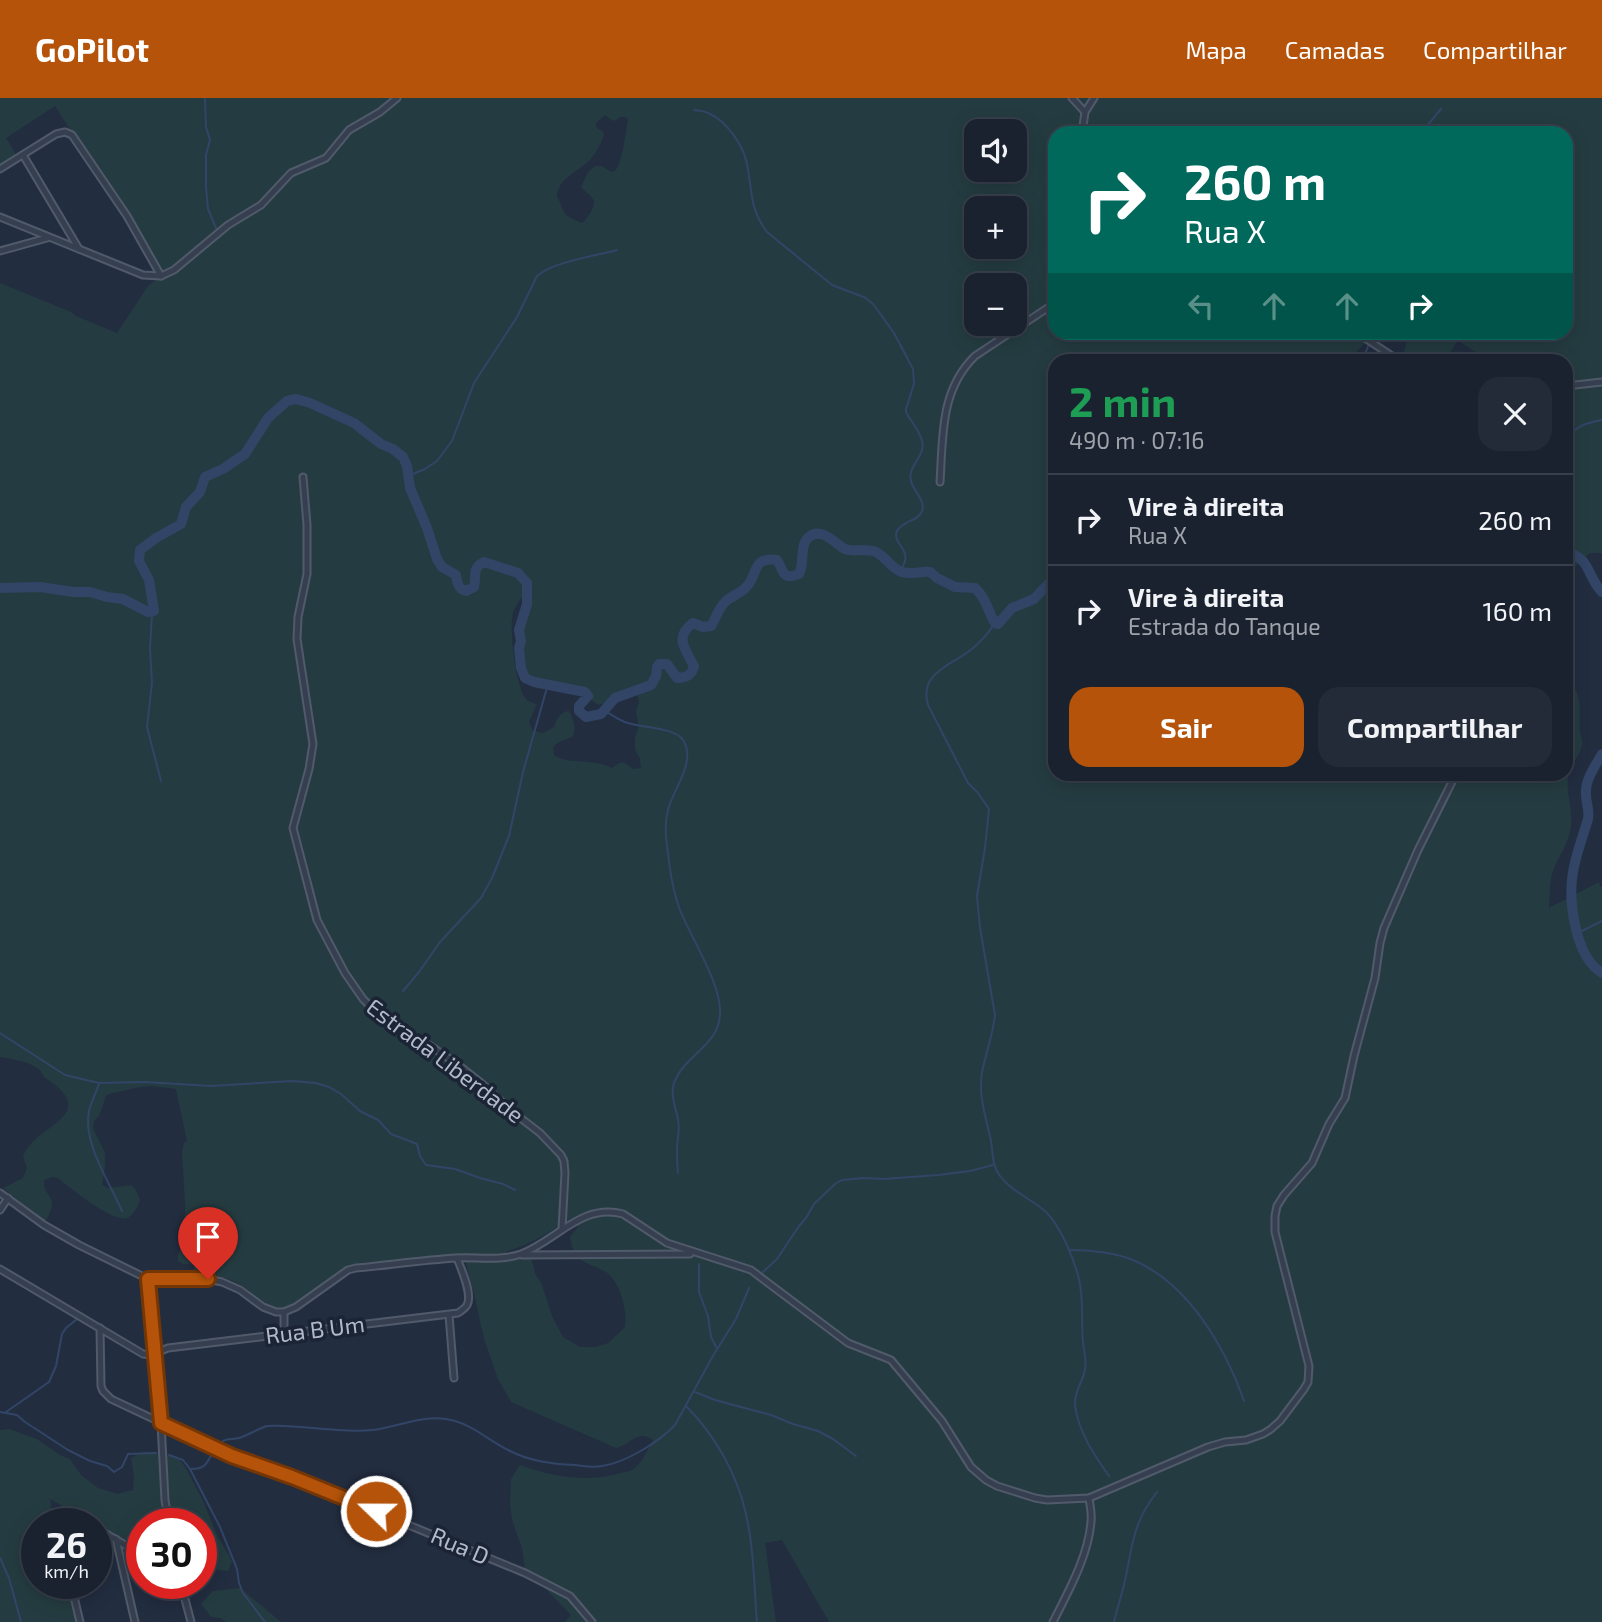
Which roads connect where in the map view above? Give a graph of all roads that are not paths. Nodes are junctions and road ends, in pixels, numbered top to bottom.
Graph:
1 (397, 98) edge
2 (1072, 98) edge
3 (1094, 98) edge
4 (1085, 112) junction
5 (1083, 126) edge
6 (23, 155) junction
7 (0, 169) edge
8 (0, 217) edge
9 (47, 238) junction
10 (79, 249) junction
11 (0, 251) edge
12 (161, 276) junction
13 (1048, 308) edge
14 (1368, 340) edge
15 (1389, 354) edge
16 (1602, 382) edge
17 (1573, 385) edge
18 (303, 477) dead end
19 (940, 482) dead end
20 (1452, 781) edge
21 (0, 1192) edge
22 (8, 1198) junction
23 (0, 1210) edge
24 (562, 1229) junction
25 (697, 1254) junction
26 (518, 1255) junction
27 (457, 1258) junction
28 (0, 1269) edge
29 (148, 1279) junction
30 (284, 1312) junction
31 (449, 1315) junction
32 (100, 1328) junction
33 (285, 1333) junction
34 (155, 1354) junction
35 (454, 1378) dead end
36 (161, 1423) junction
37 (1089, 1498) junction
38 (166, 1508) edge
39 (112, 1537) edge
40 (116, 1539) junction
41 (126, 1545) edge
42 (75, 1599) edge
43 (185, 1599) edge
44 (80, 1622) edge
45 (135, 1622) edge
46 (191, 1622) edge
47 (592, 1622) edge
48 (1054, 1622) edge

1 - 12 street
2 - 4 street
3 - 4 street
4 - 5 street
6 - 7 street
6 - 10 street
6 - 12 street
8 - 9 street
9 - 10 street
9 - 11 street
10 - 12 street
13 - 19 street
14 - 15 street
16 - 17 street
18 - 24 street, Estrada Liberdade
20 - 37 street
21 - 22 street
22 - 23 street
22 - 29 street
24 - 25 street
24 - 26 street
25 - 26 street
25 - 37 street
26 - 27 street
27 - 30 street
27 - 31 street
28 - 32 street
29 - 30 street
29 - 34 street
30 - 33 street
31 - 33 street, Rua B Um
31 - 35 street
32 - 34 street
32 - 36 street, Rua D
33 - 34 street, Rua B Um
34 - 36 street
36 - 38 street
36 - 47 street, Rua D
37 - 48 street
39 - 40 street
40 - 41 street
40 - 45 street
42 - 44 street
43 - 46 street

